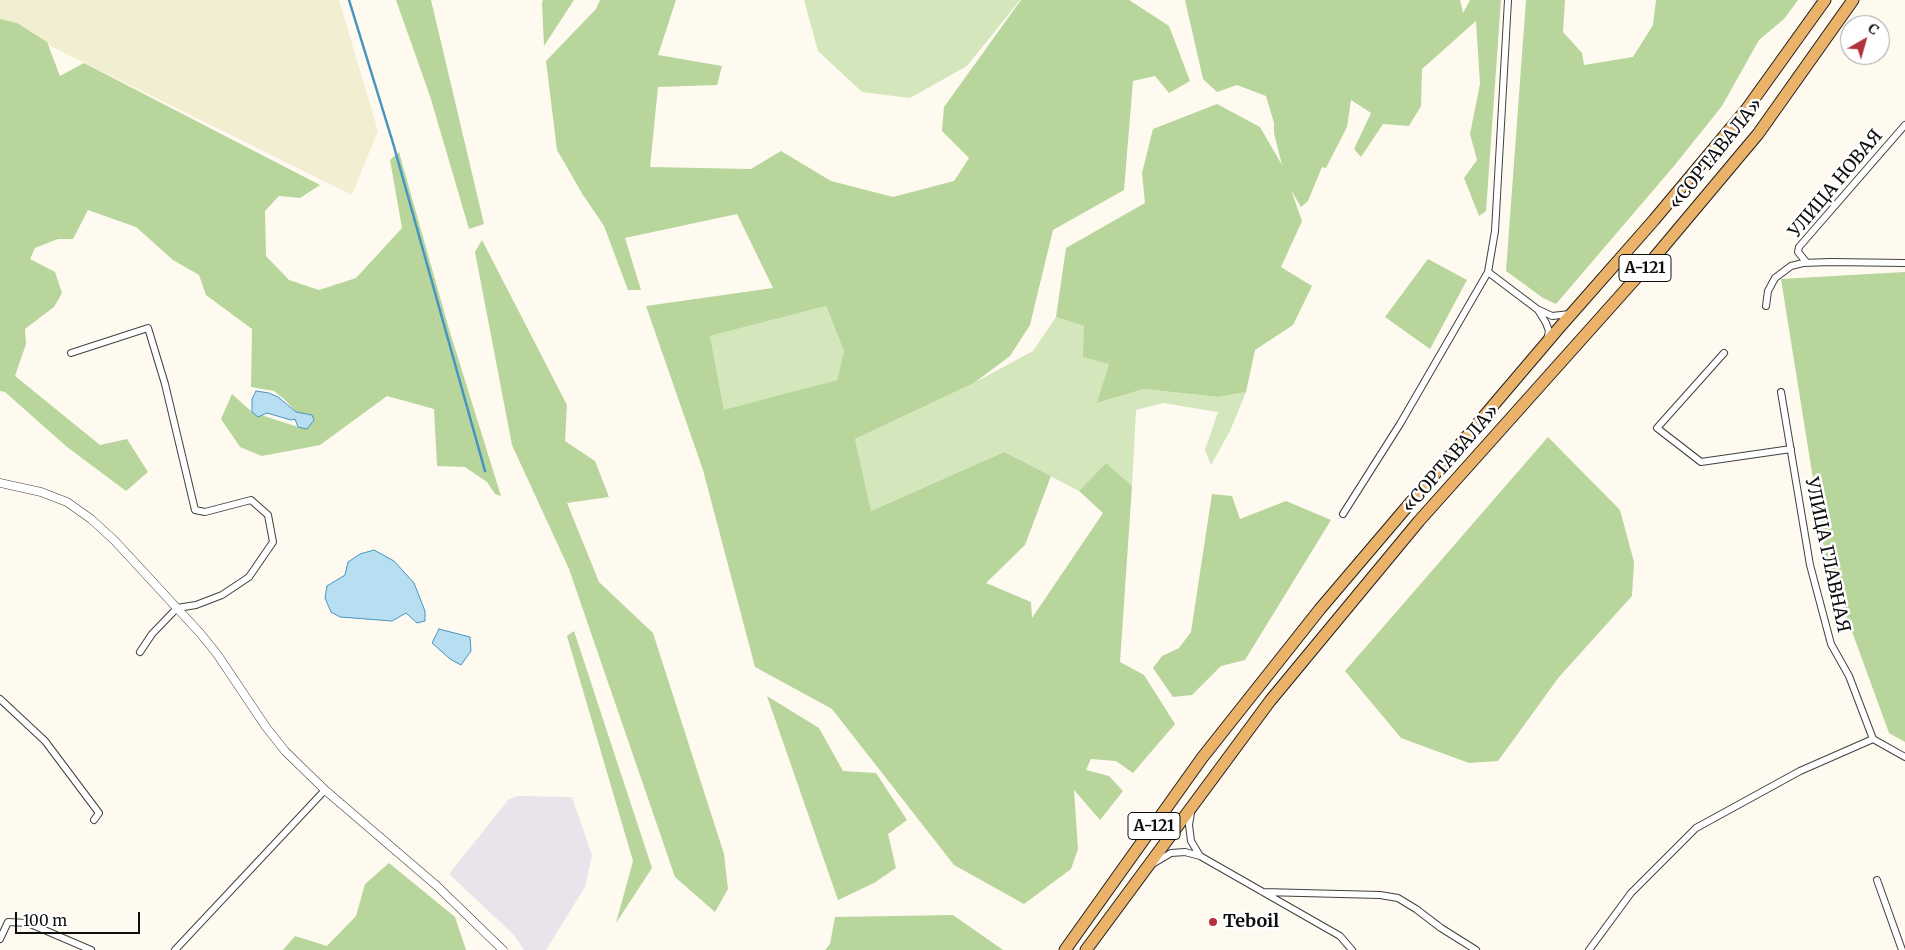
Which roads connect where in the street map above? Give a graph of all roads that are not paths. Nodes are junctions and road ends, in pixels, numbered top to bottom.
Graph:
1 (1508, 0) edge
2 (1825, 0) edge
3 (1853, 0) edge
4 (1905, 125) edge
5 (1807, 263) junction
6 (1905, 263) edge
7 (1488, 272) junction
8 (1766, 306) dead end
9 (1537, 309) junction
10 (1572, 314) junction
11 (1546, 343) junction
12 (70, 353) dead end
13 (1724, 353) dead end
14 (1781, 392) dead end
15 (1791, 449) junction
16 (0, 483) edge
17 (1343, 514) dead end
18 (177, 608) junction
19 (140, 652) dead end
20 (0, 699) edge
21 (1873, 739) junction
22 (1905, 757) edge
23 (1204, 789) junction
24 (325, 790) junction
25 (94, 820) dead end
26 (1200, 856) junction
27 (1138, 878) junction
28 (1877, 880) dead end
29 (1262, 892) junction
30 (0, 940) edge
31 (91, 950) edge
32 (175, 950) edge
33 (502, 950) edge
34 (1065, 950) edge
35 (1086, 950) edge
36 (1352, 950) edge
37 (1476, 950) edge
38 (1589, 950) edge
39 (1902, 950) edge

1 - 7 street
2 - 10 highway, «СОРТАВАЛА» / А-121
3 - 23 highway, «СОРТАВАЛА» / А-121
4 - 5 street, УЛИЦА НОВАЯ
5 - 6 street
5 - 8 street
7 - 9 street
7 - 17 street
9 - 10 street
9 - 11 street
10 - 11 highway, «СОРТАВАЛА» / А-121
11 - 34 highway, «СОРТАВАЛА» / А-121
12 - 18 street
13 - 15 street
14 - 15 street, УЛИЦА ГЛАВНАЯ
15 - 21 street, УЛИЦА ГЛАВНАЯ
16 - 18 street
18 - 19 street
18 - 24 street
20 - 25 street
21 - 22 street
21 - 38 street
23 - 26 street
23 - 27 highway, «СОРТАВАЛА» / А-121
24 - 32 street
24 - 33 street
26 - 27 street
26 - 29 street
27 - 35 highway, «СОРТАВАЛА» / А-121
28 - 39 street
29 - 36 street
29 - 37 street
30 - 31 street

